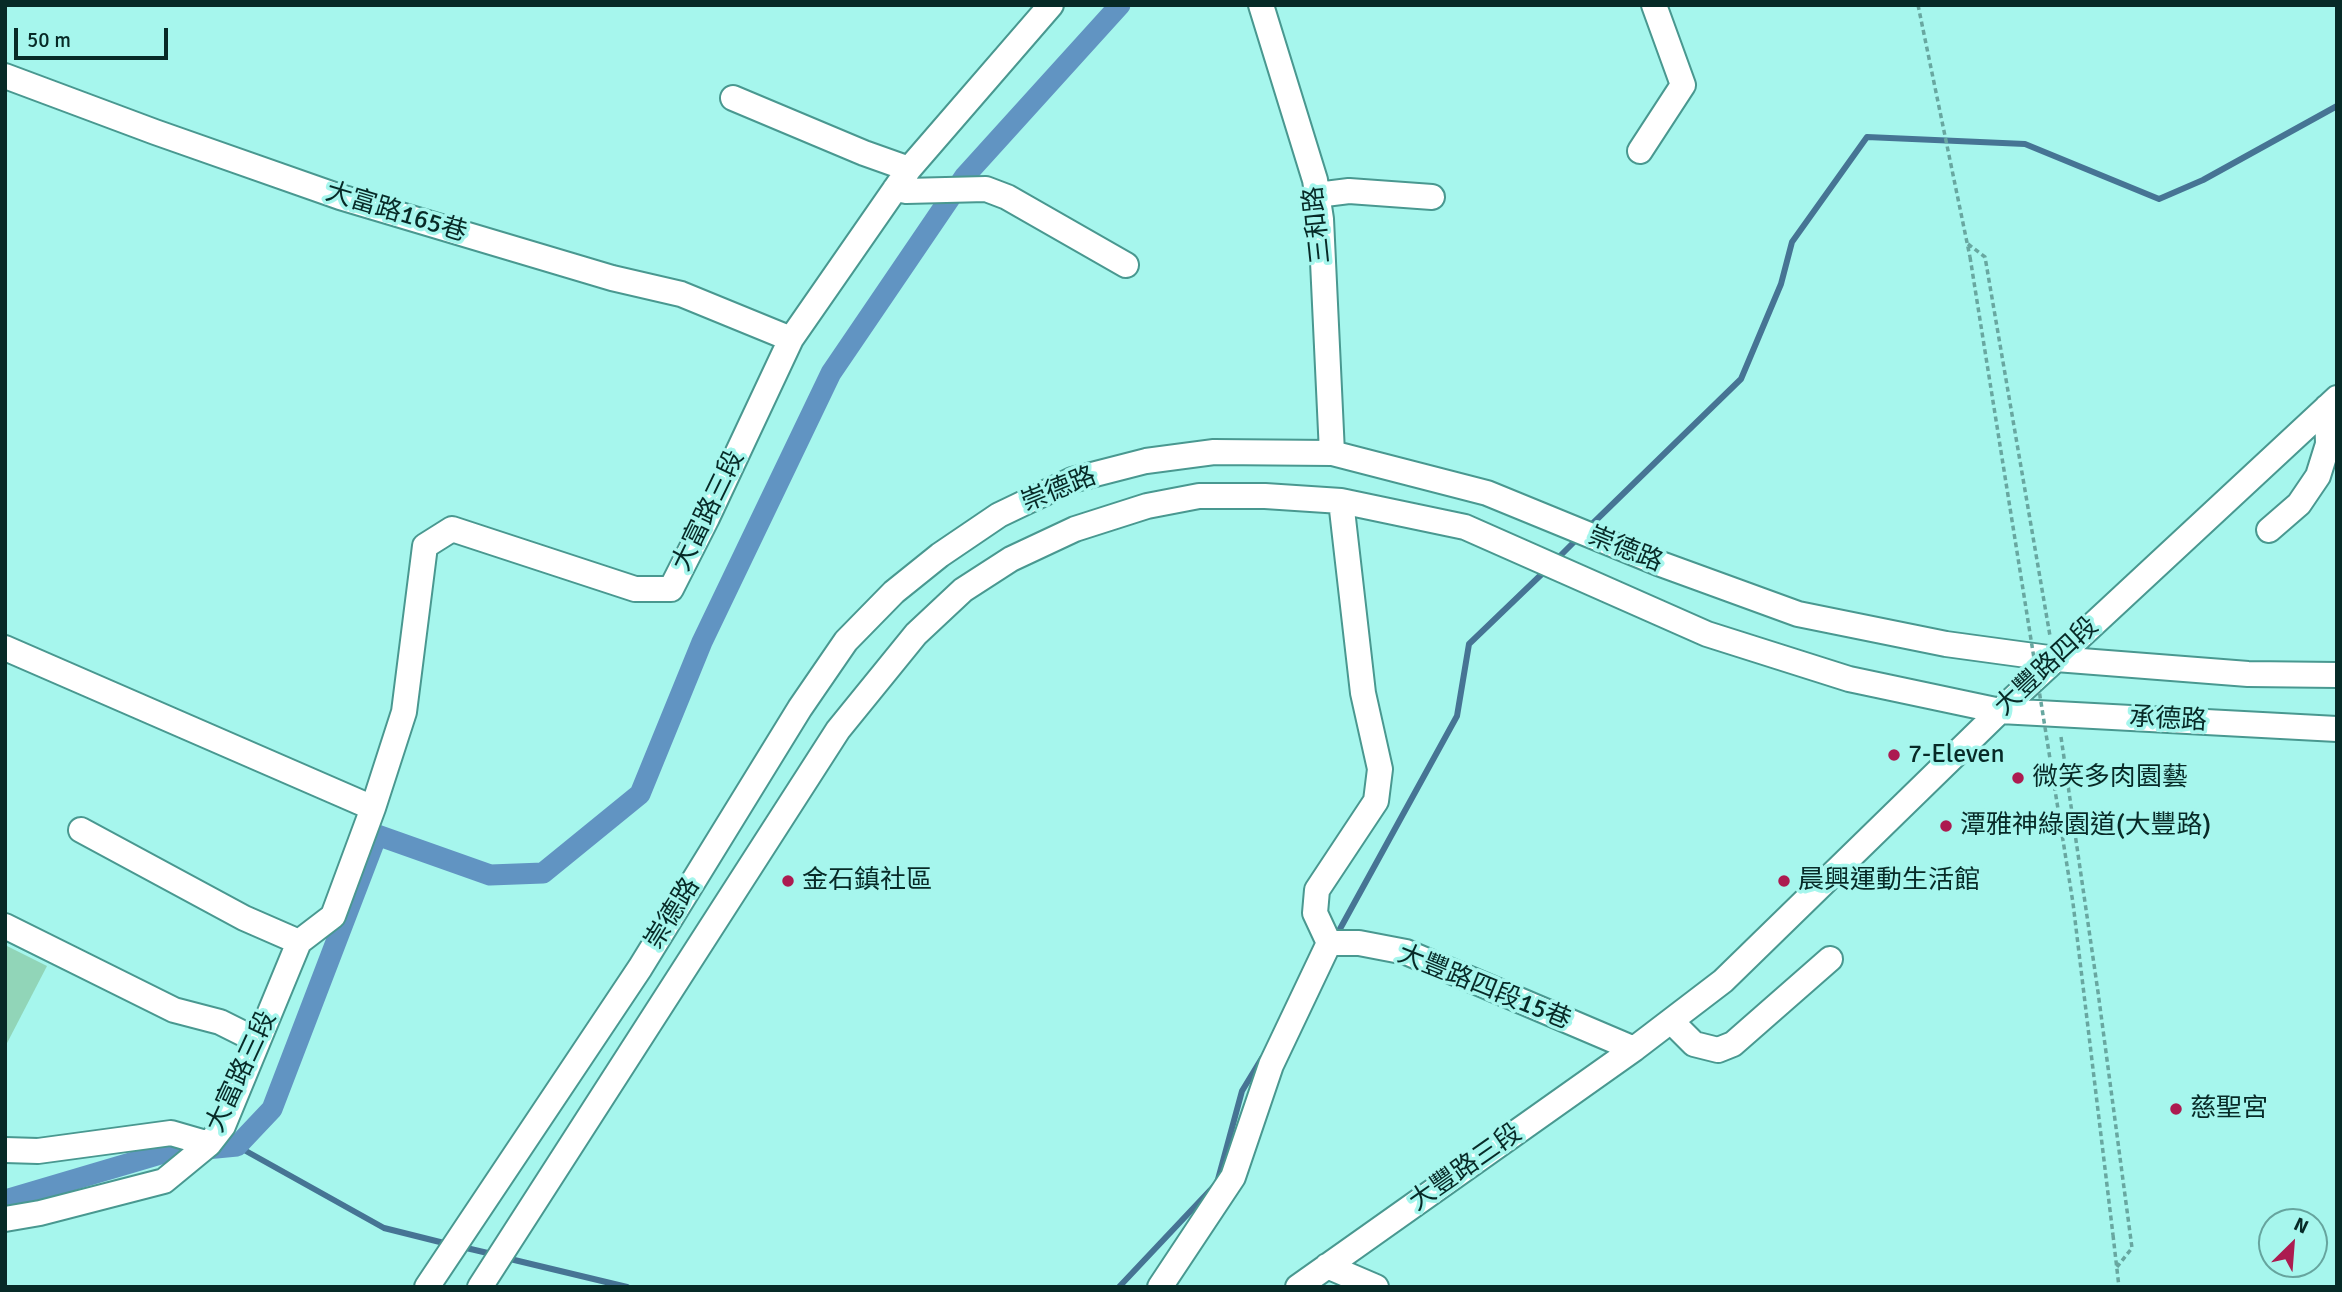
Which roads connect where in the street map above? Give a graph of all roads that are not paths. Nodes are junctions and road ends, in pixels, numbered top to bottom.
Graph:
1 (1051, 5) edge
2 (1261, 5) edge
3 (1654, 5) edge
4 (5, 76) edge
5 (733, 98) dead end
6 (1640, 151) dead end
7 (913, 184) junction
8 (1317, 195) junction
9 (1432, 197) dead end
10 (1126, 265) dead end
11 (791, 339) junction
12 (2332, 403) edge
13 (1332, 453) junction
14 (1341, 501) junction
15 (2269, 530) dead end
16 (5, 648) edge
17 (2056, 659) junction
18 (2337, 675) edge
19 (2000, 711) junction
20 (2337, 729) edge
21 (373, 808) junction
22 (81, 830) dead end
23 (5, 926) edge
24 (299, 942) junction
25 (1329, 943) junction
26 (1830, 959) dead end
27 (1671, 1021) junction
28 (258, 1041) junction
29 (1634, 1049) junction
30 (209, 1144) junction
31 (5, 1150) edge
32 (5, 1219) edge
33 (1327, 1266) junction
34 (486, 1278) edge
35 (427, 1287) edge
36 (1160, 1287) edge
37 (1298, 1287) edge
38 (1376, 1287) edge

1 - 7 street, 大富路三段
2 - 8 street, 三和路
3 - 6 street
4 - 11 street, 大富路165巷
5 - 7 street
7 - 10 street
7 - 11 street, 大富路三段
8 - 9 street
8 - 13 street, 三和路
11 - 21 street, 大富路三段
12 - 15 street
12 - 17 street, 大豐路四段
13 - 17 street, 崇德路
13 - 35 street, 崇德路
14 - 19 street, 崇德路
14 - 25 street
14 - 34 street, 崇德路
16 - 21 street
17 - 18 street, 承德路
17 - 19 street, 大豐路四段
19 - 20 street, 承德路
19 - 27 street, 大豐路四段
21 - 24 street, 大富路三段
22 - 24 street
23 - 28 street
24 - 28 street, 大富路三段
25 - 29 street, 大豐路四段15巷
25 - 36 street
26 - 27 street
27 - 29 street, 大豐路四段
28 - 30 street, 大富路三段
29 - 33 street, 大豐路三段
30 - 31 street
30 - 32 street, 大富路三段
33 - 37 street, 大豐路三段
33 - 38 street

